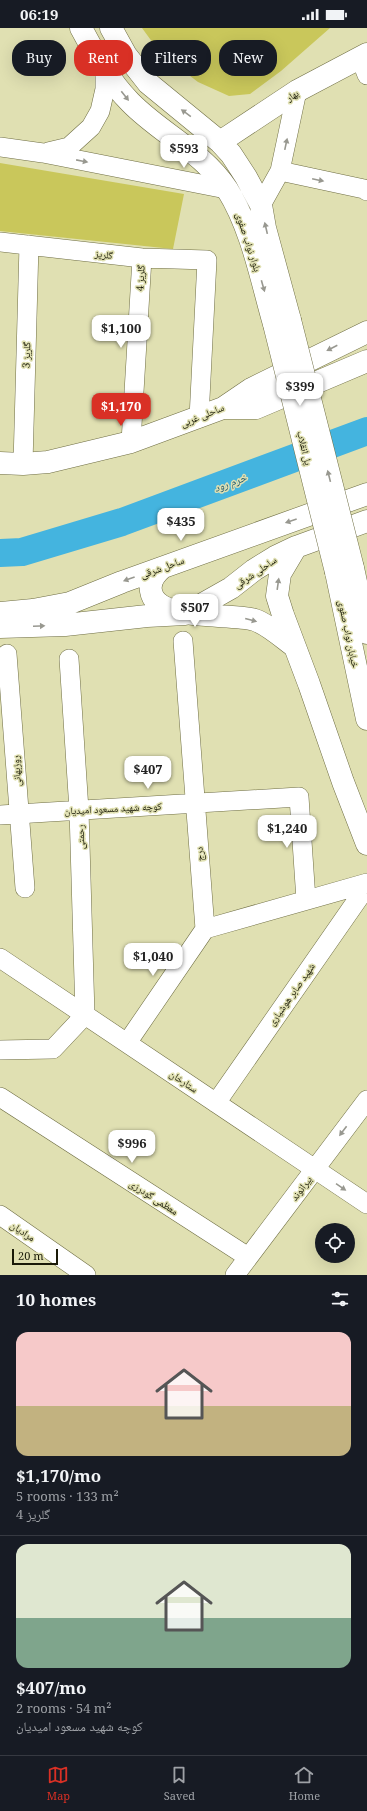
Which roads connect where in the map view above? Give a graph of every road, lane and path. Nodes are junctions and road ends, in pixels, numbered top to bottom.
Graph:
1 (81, 28) edge
2 (111, 28) edge
3 (88, 40) edge
4 (365, 62) edge
5 (105, 76) edge
6 (110, 76) edge
7 (297, 91) junction
8 (220, 142) junction
9 (0, 147) edge
10 (43, 153) junction
11 (280, 171) junction
12 (226, 189) junction
13 (367, 191) edge
14 (261, 205) junction
15 (0, 242) edge
16 (29, 245) junction
17 (142, 258) junction
18 (282, 322) junction
19 (367, 332) edge
20 (367, 361) edge
21 (224, 408) junction
22 (199, 418) junction
23 (131, 442) junction
24 (0, 464) edge
25 (23, 464) junction
26 (0, 475) edge
27 (367, 494) edge
28 (364, 523) edge
29 (296, 547) junction
30 (162, 568) junction
31 (344, 570) junction
32 (0, 612) edge
33 (185, 614) junction
34 (0, 626) edge
35 (367, 633) edge
36 (183, 641) dead end
37 (296, 647) junction
38 (7, 654) dead end
39 (69, 658) dead end
40 (367, 719) edge
41 (195, 803) junction
42 (79, 810) junction
43 (19, 814) junction
44 (0, 815) edge
45 (367, 842) edge
46 (367, 884) edge
47 (25, 888) dead end
48 (306, 900) junction
49 (205, 929) junction
50 (0, 958) edge
51 (85, 1015) junction
52 (127, 1043) junction
53 (0, 1050) edge
54 (0, 1097) edge
55 (367, 1100) edge
56 (216, 1103) junction
57 (315, 1169) junction
58 (367, 1204) edge
59 (0, 1215) edge
60 (60, 1257) junction
61 (248, 1258) junction
62 (67, 1275) edge
63 (86, 1275) edge
64 (235, 1275) edge

1 - 3 main road, بلوار نواب صفوی
8 -> 2 main road, بلوار نواب صفوی
4 - 7 main road, بهار
5 - 10 street
6 -> 12 main road, بلوار نواب صفوی
7 - 8 main road, بهار
11 -> 7 street
8 - 14 main road, بلوار نواب صفوی
9 - 10 street
10 -> 12 street
11 -> 13 street
11 - 14 street
12 -> 18 main road, بلوار نواب صفوی
18 -> 14 main road, بلوار نواب صفوی
15 - 16 street, گلریز
16 - 17 street, گلریز
16 - 25 street, گلریز 3
17 - 22 street, گلریز
17 - 23 street, گلریز 4
18 - 31 main road, پل انقلاب, bridge
19 -> 21 main road, ساحلی غربی
20 - 21 main road
21 - 22 main road, ساحلی غربی
22 - 23 main road, ساحلی غربی
23 - 25 main road, ساحلی غربی
24 - 25 main road, ساحلی غربی
25 - 26 main road
27 -> 30 main road, ساحل شرقی
28 - 29 main road, ساحلی شرقی
29 - 33 main road, ساحلی شرقی
37 -> 29 main road
30 -> 32 main road, ساحل شرقی
30 - 33 main road
31 - 35 main road, خیابان نواب صفوی
31 - 40 main road, خیابان نواب صفوی
34 -> 33 main road, ساحلی شرقی
33 -> 37 main road
36 - 41 street, درج
37 - 45 main road
38 - 43 street, روزبهانی
39 - 42 street, رحمتی
41 - 42 street, کوچه شهید مسعود امیدیان
41 - 48 street, کوچه شهید مسعود امیدیان
41 - 49 street, درج
42 - 43 street, کوچه شهید مسعود امیدیان
42 - 51 street, رحمتی
43 - 44 street, کوچه شهید مسعود امیدیان
43 - 47 street, روزبهانی
46 - 48 street
46 - 56 street, شهید صابر هوشیاری
48 - 49 street
49 - 52 street
50 - 51 street, ستارخان
51 - 52 street, ستارخان
51 - 53 street
52 - 56 street, ستارخان
54 - 61 street, معظمی گودرزی
55 -> 57 street, بیرانوند
56 - 57 street, ستارخان
57 -> 58 street, ستارخان
57 - 61 street, بیرانوند
59 - 60 street, مرادیان
60 - 62 street
60 - 63 street, مرادیان
61 - 64 street, بیرانوند

